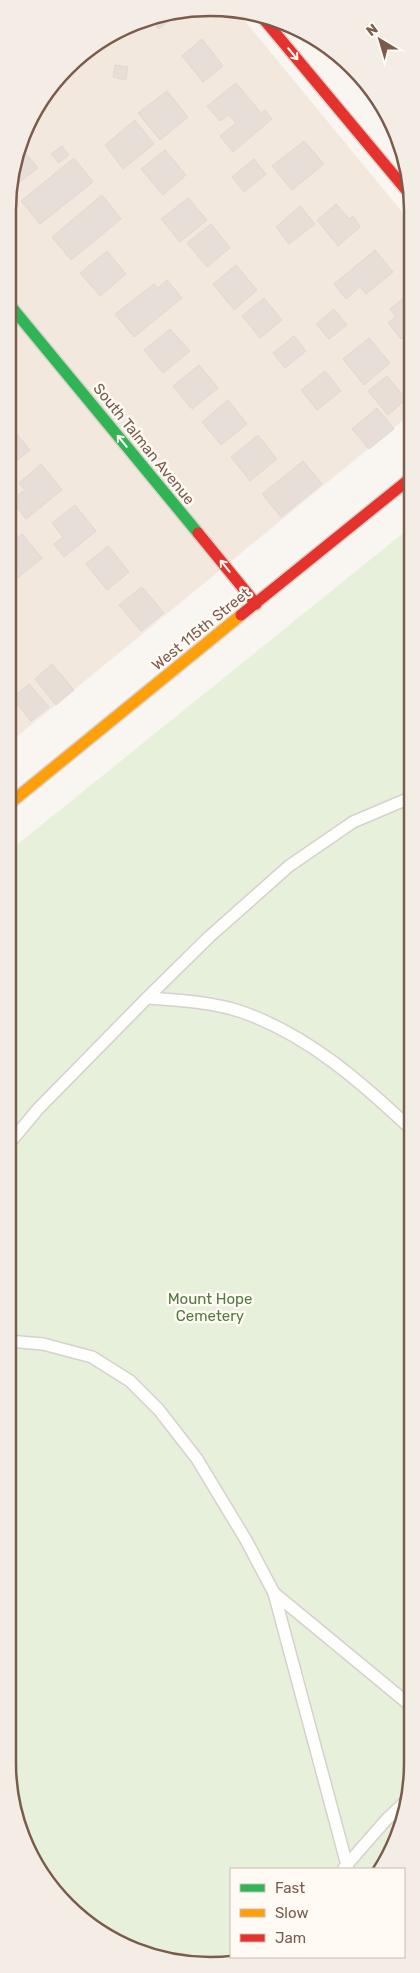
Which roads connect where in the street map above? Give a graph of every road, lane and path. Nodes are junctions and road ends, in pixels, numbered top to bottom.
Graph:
1 (270, 26) edge
2 (402, 185) edge
3 (16, 313) edge
4 (404, 484) edge
5 (256, 604) junction
6 (16, 798) edge
7 (404, 799) edge
8 (147, 998) junction
9 (404, 1123) edge
10 (16, 1136) edge
11 (16, 1341) edge
12 (274, 1593) junction
13 (404, 1700) edge
14 (398, 1809) edge
15 (346, 1868) edge

1 -> 2 street
5 -> 3 street, South Talman Avenue
4 - 5 street, West 115th Street
5 - 6 street, West 115th Street
7 - 8 lane
8 - 9 lane
8 - 10 lane
11 - 12 lane
12 - 13 lane
12 - 15 lane
14 - 15 lane

